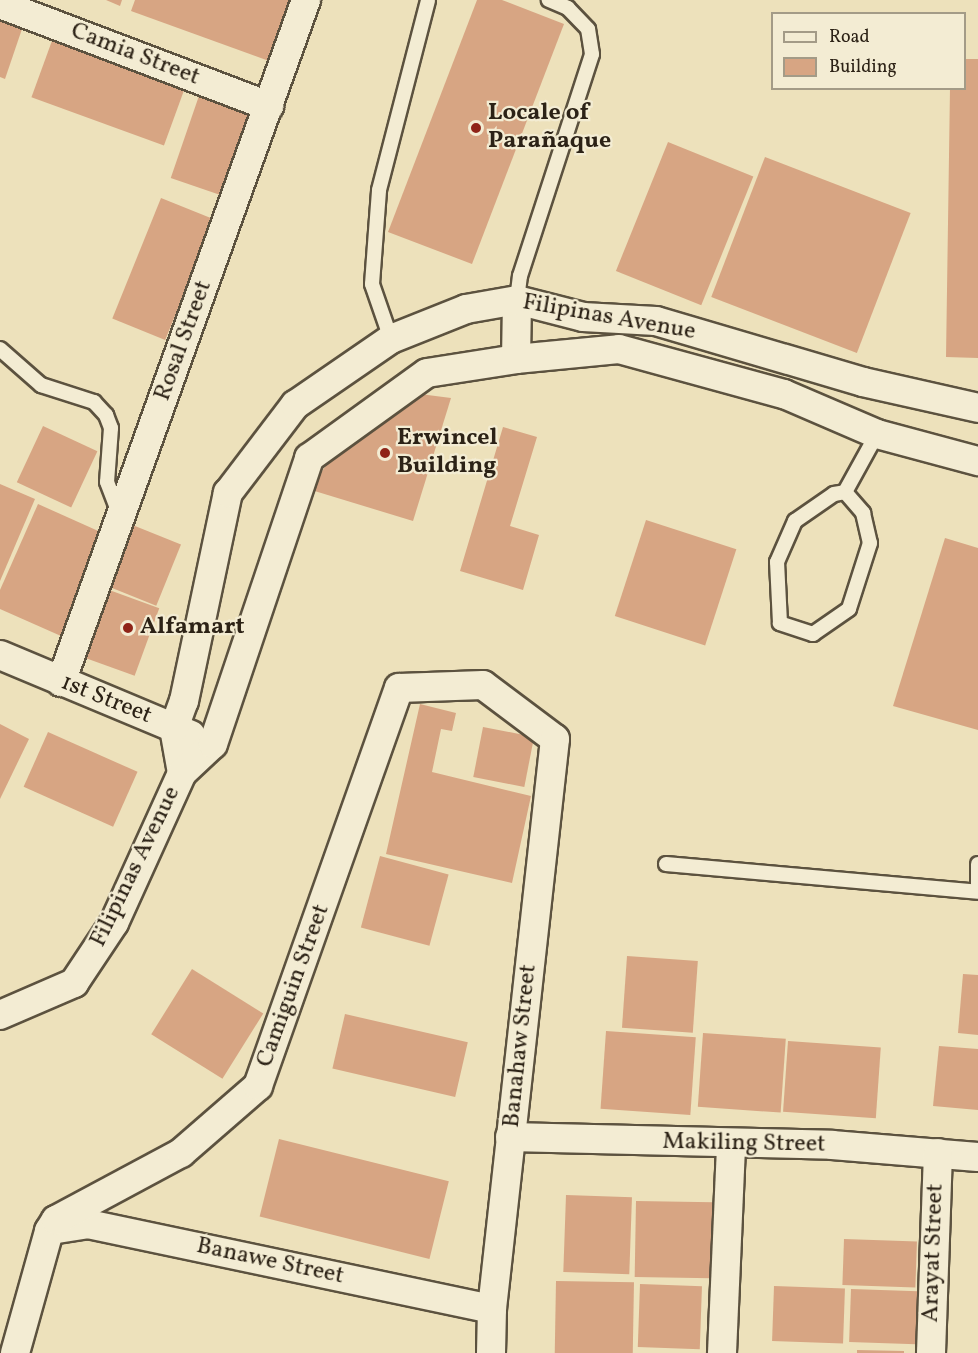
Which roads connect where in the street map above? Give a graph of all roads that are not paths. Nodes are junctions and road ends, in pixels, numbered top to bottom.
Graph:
1 (306, 0) edge
2 (428, 0) edge
3 (549, 0) edge
4 (0, 4) edge
5 (269, 106) junction
6 (518, 300) junction
7 (391, 339) junction
8 (0, 349) edge
9 (516, 359) junction
10 (797, 363) junction
11 (863, 382) junction
12 (784, 394) junction
13 (978, 408) edge
14 (844, 422) junction
15 (877, 434) junction
16 (978, 461) edge
17 (845, 492) junction
18 (121, 517) junction
19 (0, 656) edge
20 (61, 682) junction
21 (174, 728) junction
22 (555, 739) joint
23 (213, 744) junction
24 (182, 773) junction
25 (666, 864) dead end
26 (978, 864) edge
27 (978, 884) edge
28 (978, 892) edge
29 (0, 1015) edge
30 (510, 1137) junction
31 (731, 1144) junction
32 (938, 1153) junction
33 (978, 1157) edge
34 (49, 1230) junction
35 (492, 1309) junction
36 (15, 1353) edge
37 (491, 1353) edge
38 (722, 1353) edge
39 (931, 1353) edge

1 - 5 street, Rosal Street
2 - 7 lane
3 - 6 lane
4 - 5 street, Camia Street
5 - 18 street, Rosal Street
6 - 7 street, Filipinas Avenue
6 - 9 street
6 - 10 street, Filipinas Avenue
7 - 21 street, Filipinas Avenue
8 - 18 lane
9 - 12 street, Filipinas Avenue
9 - 23 street, Filipinas Avenue
10 - 11 street, Filipinas Avenue
10 - 12 street
11 - 13 street, Filipinas Avenue
11 - 14 street
12 - 14 street, Filipinas Avenue
14 - 15 street, Filipinas Avenue
15 - 16 street, Filipinas Avenue
15 - 17 lane
17 - 17 lane
18 - 20 street, Rosal Street
19 - 20 street, 1st Street
20 - 21 street, 1st Street
21 - 23 street, 1st Street
21 - 24 street, Filipinas Avenue
22 - 30 street, Banahaw Street
22 - 34 street, Camiguin Street
23 - 24 street, Filipinas Avenue
24 - 29 street, Filipinas Avenue
25 - 28 lane
26 - 27 lane
30 - 31 street, Makiling Street
30 - 35 street, Banahaw Street
31 - 32 street, Makiling Street
31 - 38 street
32 - 33 street, Makiling Street
32 - 39 street, Arayat Street
34 - 35 street, Banawe Street
34 - 36 street
35 - 37 street, Banahaw Street

